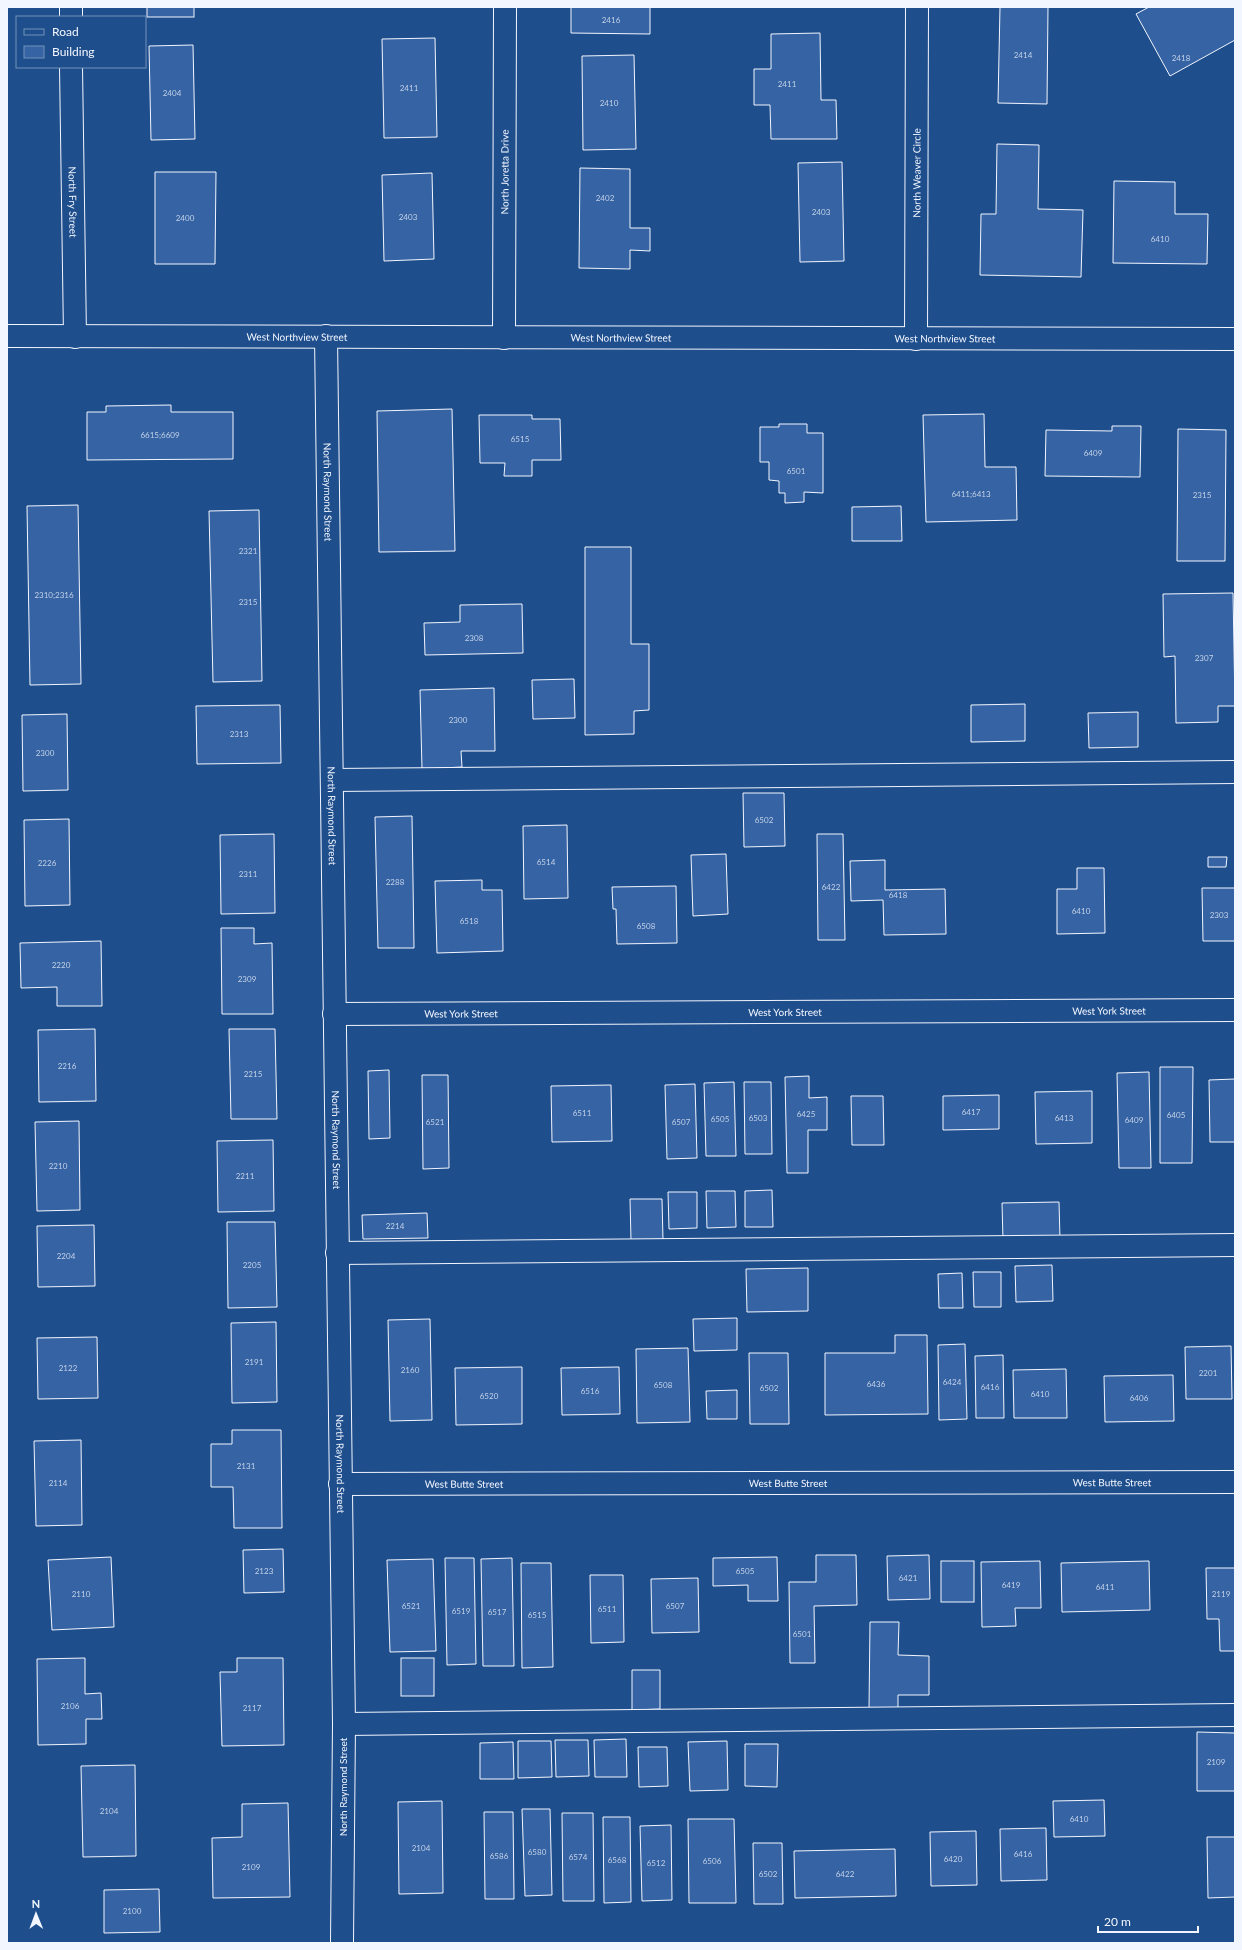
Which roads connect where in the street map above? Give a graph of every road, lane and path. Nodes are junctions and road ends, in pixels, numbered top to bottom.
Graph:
1 (505, 7) edge
2 (917, 7) edge
3 (72, 68) edge
4 (7, 336) edge
5 (326, 336) junction
6 (75, 337) junction
7 (504, 338) junction
8 (916, 339) junction
9 (1235, 339) edge
10 (1235, 772) edge
11 (332, 780) junction
12 (1235, 1010) edge
13 (334, 1014) junction
14 (1235, 1245) edge
15 (337, 1253) junction
16 (1235, 1482) edge
17 (340, 1484) junction
18 (1235, 1715) edge
19 (344, 1724) junction
20 (342, 1943) edge

1 - 7 street, North Joretta Drive
2 - 8 street, North Weaver Circle
3 - 6 street, North Fry Street
4 - 6 street, West Northview Street
5 - 6 street, West Northview Street
5 - 7 street, West Northview Street
5 - 11 street, North Raymond Street
7 - 8 street, West Northview Street
8 - 9 street, West Northview Street
10 - 11 street
11 - 13 street, North Raymond Street
12 - 13 street, West York Street
13 - 15 street, North Raymond Street
14 - 15 street
15 - 17 street, North Raymond Street
16 - 17 street, West Butte Street
17 - 19 street, North Raymond Street
18 - 19 street
19 - 20 street, North Raymond Street

